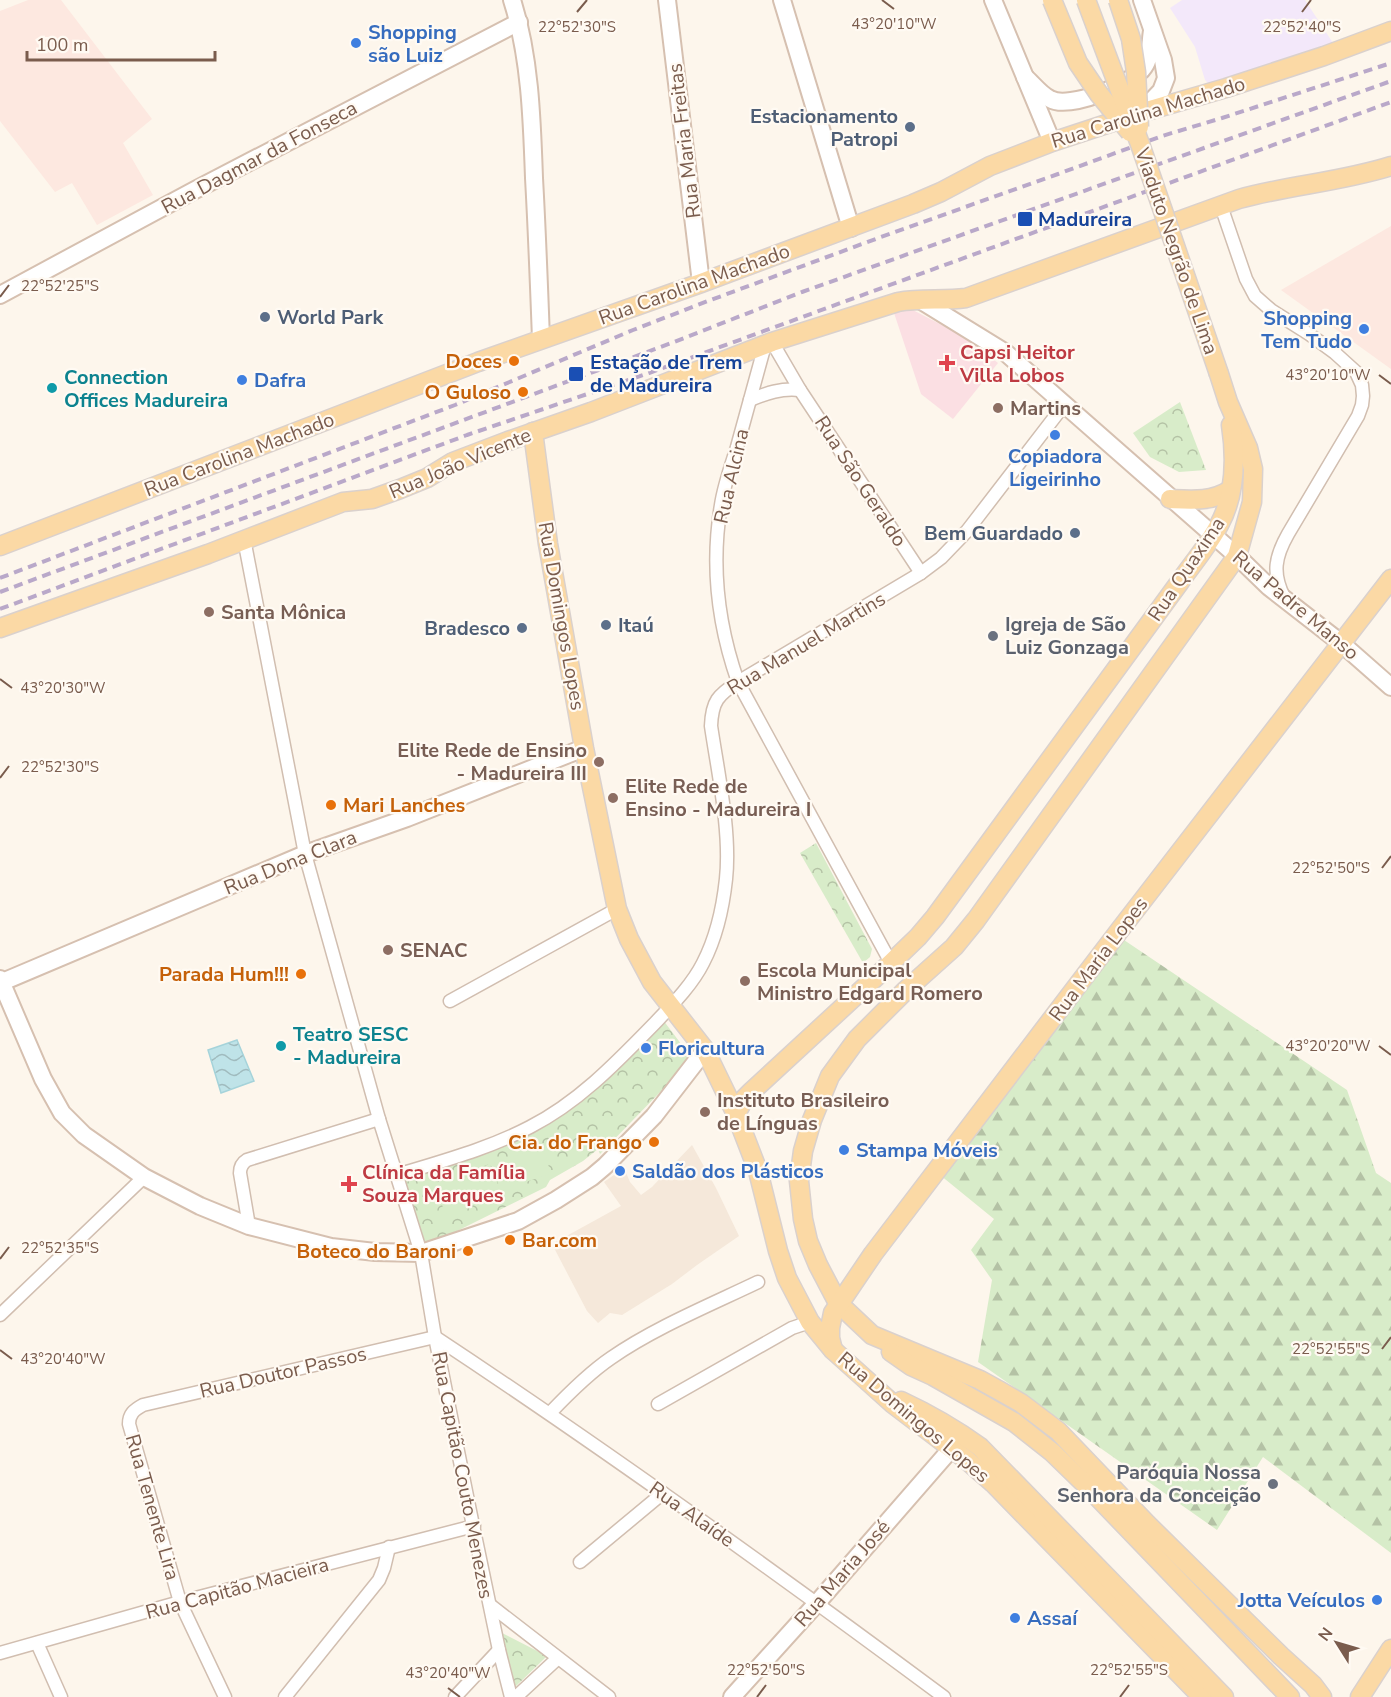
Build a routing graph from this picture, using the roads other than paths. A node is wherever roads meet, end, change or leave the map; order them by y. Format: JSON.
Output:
{"nodes":[{"id":1,"x":512,"y":0,"type":"edge"},
{"id":2,"x":667,"y":0,"type":"edge"},
{"id":3,"x":782,"y":0,"type":"edge"},
{"id":4,"x":993,"y":0,"type":"edge"},
{"id":5,"x":1052,"y":0,"type":"edge"},
{"id":6,"x":1086,"y":0,"type":"edge"},
{"id":7,"x":1118,"y":0,"type":"edge"},
{"id":8,"x":1142,"y":0,"type":"edge"},
{"id":9,"x":519,"y":22,"type":"junction"},
{"id":10,"x":1152,"y":31,"type":"junction"},
{"id":11,"x":1391,"y":31,"type":"edge"},
{"id":12,"x":1025,"y":77,"type":"junction"},
{"id":13,"x":1140,"y":113,"type":"junction"},
{"id":14,"x":1052,"y":142,"type":"junction"},
{"id":15,"x":1140,"y":144,"type":"junction"},
{"id":16,"x":1391,"y":166,"type":"edge"},
{"id":17,"x":1221,"y":206,"type":"junction"},
{"id":18,"x":850,"y":228,"type":"junction"},
{"id":19,"x":700,"y":282,"type":"junction"},
{"id":20,"x":0,"y":295,"type":"edge"},
{"id":21,"x":920,"y":300,"type":"junction"},
{"id":22,"x":541,"y":339,"type":"junction"},
{"id":23,"x":768,"y":344,"type":"junction"},
{"id":24,"x":800,"y":390,"type":"junction"},
{"id":25,"x":750,"y":400,"type":"junction"},
{"id":26,"x":1228,"y":402,"type":"junction"},
{"id":27,"x":1064,"y":405,"type":"junction"},
{"id":28,"x":533,"y":432,"type":"junction"},
{"id":29,"x":1230,"y":490,"type":"junction"},
{"id":30,"x":1170,"y":499,"type":"junction"},
{"id":31,"x":1213,"y":535,"type":"junction"},
{"id":32,"x":244,"y":539,"type":"junction"},
{"id":33,"x":0,"y":546,"type":"edge"},
{"id":34,"x":1237,"y":556,"type":"junction"},
{"id":35,"x":921,"y":573,"type":"junction"},
{"id":36,"x":1391,"y":579,"type":"edge"},
{"id":37,"x":1179,"y":583,"type":"junction"},
{"id":38,"x":1207,"y":596,"type":"junction"},
{"id":39,"x":1286,"y":601,"type":"junction"},
{"id":40,"x":0,"y":628,"type":"edge"},
{"id":41,"x":1341,"y":643,"type":"junction"},
{"id":42,"x":738,"y":682,"type":"junction"},
{"id":43,"x":1391,"y":687,"type":"edge"},
{"id":44,"x":584,"y":748,"type":"junction"},
{"id":45,"x":305,"y":854,"type":"junction"},
{"id":46,"x":617,"y":909,"type":"junction"},
{"id":47,"x":891,"y":963,"type":"junction"},
{"id":48,"x":0,"y":982,"type":"edge"},
{"id":49,"x":450,"y":1001,"type":"dead end"},
{"id":50,"x":672,"y":1006,"type":"junction"},
{"id":51,"x":705,"y":1050,"type":"junction"},
{"id":52,"x":736,"y":1114,"type":"junction"},
{"id":53,"x":379,"y":1119,"type":"junction"},
{"id":54,"x":807,"y":1138,"type":"joint"},
{"id":55,"x":397,"y":1174,"type":"junction"},
{"id":56,"x":144,"y":1177,"type":"junction"},
{"id":57,"x":249,"y":1226,"type":"junction"},
{"id":58,"x":421,"y":1253,"type":"junction"},
{"id":59,"x":758,"y":1282,"type":"dead end"},
{"id":60,"x":838,"y":1303,"type":"junction"},
{"id":61,"x":0,"y":1315,"type":"edge"},
{"id":62,"x":810,"y":1322,"type":"junction"},
{"id":63,"x":872,"y":1335,"type":"junction"},
{"id":64,"x":435,"y":1337,"type":"junction"},
{"id":65,"x":833,"y":1350,"type":"junction"},
{"id":66,"x":883,"y":1393,"type":"junction"},
{"id":67,"x":658,"y":1404,"type":"dead end"},
{"id":68,"x":132,"y":1412,"type":"joint"},
{"id":69,"x":550,"y":1413,"type":"junction"},
{"id":70,"x":951,"y":1449,"type":"junction"},
{"id":71,"x":663,"y":1493,"type":"junction"},
{"id":72,"x":474,"y":1526,"type":"junction"},
{"id":73,"x":389,"y":1546,"type":"junction"},
{"id":74,"x":580,"y":1562,"type":"dead end"},
{"id":75,"x":180,"y":1602,"type":"junction"},
{"id":76,"x":817,"y":1603,"type":"junction"},
{"id":77,"x":490,"y":1605,"type":"junction"},
{"id":78,"x":37,"y":1643,"type":"junction"},
{"id":79,"x":1391,"y":1649,"type":"edge"},
{"id":80,"x":499,"y":1650,"type":"junction"},
{"id":81,"x":0,"y":1653,"type":"edge"},
{"id":82,"x":558,"y":1658,"type":"junction"},
{"id":83,"x":1375,"y":1674,"type":"junction"},
{"id":84,"x":61,"y":1697,"type":"edge"},
{"id":85,"x":225,"y":1697,"type":"edge"},
{"id":86,"x":285,"y":1697,"type":"edge"},
{"id":87,"x":455,"y":1697,"type":"edge"},
{"id":88,"x":511,"y":1697,"type":"edge"},
{"id":89,"x":516,"y":1697,"type":"edge"},
{"id":90,"x":609,"y":1697,"type":"edge"},
{"id":91,"x":732,"y":1697,"type":"edge"},
{"id":92,"x":944,"y":1697,"type":"edge"},
{"id":93,"x":1202,"y":1697,"type":"edge"},
{"id":94,"x":1224,"y":1697,"type":"edge"},
{"id":95,"x":1290,"y":1697,"type":"edge"},
{"id":96,"x":1323,"y":1697,"type":"edge"},
{"id":97,"x":1360,"y":1697,"type":"edge"},
{"id":98,"x":1367,"y":1697,"type":"edge"}],
"edges":[{"from":1,"to":9,"type":"street"},
{"from":2,"to":19,"type":"street","name":"Rua Maria Freitas"},
{"from":3,"to":18,"type":"street"},
{"from":4,"to":12,"type":"street"},
{"from":5,"to":15,"type":"main road","bridge":true},
{"from":6,"to":15,"type":"main road","name":"Viaduto Negrão de Lima","bridge":true},
{"from":7,"to":15,"type":"main road","bridge":true},
{"from":8,"to":10,"type":"street"},
{"from":9,"to":20,"type":"street","name":"Rua Dagmar da Fonseca"},
{"from":9,"to":22,"type":"street"},
{"from":10,"to":12,"type":"street"},
{"from":10,"to":13,"type":"street"},
{"from":11,"to":13,"type":"main road","name":"Rua Carolina Machado"},
{"from":12,"to":14,"type":"street"},
{"from":13,"to":14,"type":"main road","name":"Rua Carolina Machado"},
{"from":14,"to":18,"type":"main road","name":"Rua Carolina Machado"},
{"from":15,"to":26,"type":"main road","name":"Viaduto Negrão de Lima","bridge":true},
{"from":16,"to":17,"type":"main road","name":"Rua João Vicente"},
{"from":17,"to":21,"type":"main road","name":"Rua João Vicente"},
{"from":17,"to":39,"type":"street"},
{"from":18,"to":19,"type":"main road","name":"Rua Carolina Machado"},
{"from":19,"to":22,"type":"main road","name":"Rua Carolina Machado"},
{"from":21,"to":23,"type":"main road","name":"Rua João Vicente"},
{"from":21,"to":27,"type":"street","name":"Rua Padre Manso"},
{"from":22,"to":33,"type":"main road","name":"Rua Carolina Machado"},
{"from":23,"to":24,"type":"street","name":"Rua São Geraldo"},
{"from":23,"to":25,"type":"street","name":"Rua Alcina"},
{"from":23,"to":28,"type":"main road","name":"Rua João Vicente"},
{"from":24,"to":25,"type":"street"},
{"from":24,"to":35,"type":"street","name":"Rua São Geraldo"},
{"from":25,"to":42,"type":"street","name":"Rua Alcina"},
{"from":26,"to":29,"type":"main road","name":"Rua Quaxima"},
{"from":26,"to":34,"type":"main road","name":"Rua Quaxima"},
{"from":27,"to":30,"type":"street","name":"Rua Padre Manso"},
{"from":27,"to":35,"type":"street","name":"Rua Manuel Martins"},
{"from":28,"to":32,"type":"main road","name":"Rua João Vicente"},
{"from":28,"to":44,"type":"main road","name":"Rua Domingos Lopes"},
{"from":29,"to":30,"type":"main road"},
{"from":29,"to":31,"type":"main road","name":"Rua Quaxima"},
{"from":30,"to":31,"type":"street","name":"Rua Padre Manso"},
{"from":31,"to":34,"type":"street","name":"Rua Padre Manso"},
{"from":31,"to":37,"type":"main road","name":"Rua Quaxima"},
{"from":32,"to":40,"type":"main road","name":"Rua João Vicente"},
{"from":32,"to":45,"type":"street","name":"Rua Capitão Couto Menezes"},
{"from":34,"to":38,"type":"main road","name":"Rua Quaxima"},
{"from":34,"to":39,"type":"street","name":"Rua Padre Manso"},
{"from":35,"to":42,"type":"street","name":"Rua Manuel Martins"},
{"from":36,"to":41,"type":"main road","name":"Rua Maria Lopes"},
{"from":37,"to":38,"type":"main road"},
{"from":37,"to":47,"type":"main road","name":"Rua Quaxima"},
{"from":38,"to":54,"type":"main road","name":"Rua Quaxima"},
{"from":39,"to":41,"type":"street","name":"Rua Padre Manso"},
{"from":41,"to":43,"type":"street","name":"Rua Padre Manso"},
{"from":41,"to":60,"type":"main road","name":"Rua Maria Lopes"},
{"from":42,"to":47,"type":"street","name":"Rua Alcina"},
{"from":42,"to":50,"type":"street","name":"Rua Manuel Martins"},
{"from":44,"to":45,"type":"street","name":"Rua Dona Clara"},
{"from":44,"to":46,"type":"main road","name":"Rua Domingos Lopes"},
{"from":45,"to":48,"type":"street","name":"Rua Dona Clara"},
{"from":45,"to":53,"type":"street","name":"Rua Capitão Couto Menezes"},
{"from":46,"to":49,"type":"street"},
{"from":46,"to":50,"type":"main road","name":"Rua Domingos Lopes"},
{"from":47,"to":52,"type":"main road","name":"Rua Quaxima"},
{"from":48,"to":56,"type":"street"},
{"from":50,"to":51,"type":"main road","name":"Rua Domingos Lopes"},
{"from":50,"to":55,"type":"street","name":"Rua Manuel Martins"},
{"from":51,"to":52,"type":"main road","name":"Rua Domingos Lopes"},
{"from":51,"to":58,"type":"street"},
{"from":52,"to":62,"type":"main road","name":"Rua Domingos Lopes"},
{"from":53,"to":55,"type":"street","name":"Rua Capitão Couto Menezes"},
{"from":53,"to":57,"type":"street"},
{"from":54,"to":60,"type":"main road","name":"Rua Domingos Lopes"},
{"from":55,"to":58,"type":"street","name":"Rua Capitão Couto Menezes"},
{"from":56,"to":57,"type":"street"},
{"from":56,"to":61,"type":"street"},
{"from":57,"to":58,"type":"street"},
{"from":58,"to":64,"type":"street","name":"Rua Capitão Couto Menezes"},
{"from":59,"to":69,"type":"street"},
{"from":60,"to":63,"type":"main road","name":"Rua Domingos Lopes"},
{"from":60,"to":65,"type":"main road","name":"Rua Maria Lopes"},
{"from":62,"to":65,"type":"main road","name":"Rua Domingos Lopes"},
{"from":62,"to":67,"type":"street"},
{"from":63,"to":95,"type":"main road"},
{"from":63,"to":96,"type":"main road","name":"Rua Domingos Lopes"},
{"from":64,"to":68,"type":"street","name":"Rua Doutor Passos"},
{"from":64,"to":69,"type":"street","name":"Rua Alaíde"},
{"from":64,"to":72,"type":"street","name":"Rua Capitão Couto Menezes"},
{"from":65,"to":66,"type":"main road","name":"Rua Domingos Lopes"},
{"from":66,"to":70,"type":"main road","name":"Rua Domingos Lopes"},
{"from":66,"to":94,"type":"main road"},
{"from":68,"to":75,"type":"street","name":"Rua Tenente Lira"},
{"from":69,"to":71,"type":"street","name":"Rua Alaíde"},
{"from":70,"to":76,"type":"street","name":"Rua Maria José"},
{"from":70,"to":93,"type":"main road","name":"Rua Domingos Lopes"},
{"from":71,"to":74,"type":"street"},
{"from":71,"to":76,"type":"street","name":"Rua Alaíde"},
{"from":72,"to":73,"type":"street","name":"Rua Capitão Macieira"},
{"from":72,"to":77,"type":"street","name":"Rua Capitão Couto Menezes"},
{"from":73,"to":75,"type":"street","name":"Rua Capitão Macieira"},
{"from":73,"to":86,"type":"street"},
{"from":75,"to":78,"type":"street","name":"Rua Capitão Macieira"},
{"from":75,"to":85,"type":"street","name":"Rua Tenente Lira"},
{"from":76,"to":91,"type":"street","name":"Rua Maria José"},
{"from":76,"to":92,"type":"street","name":"Rua Alaíde"},
{"from":77,"to":80,"type":"street","name":"Rua Capitão Couto Menezes"},
{"from":77,"to":82,"type":"street"},
{"from":78,"to":81,"type":"street","name":"Rua Capitão Macieira"},
{"from":78,"to":84,"type":"street"},
{"from":79,"to":83,"type":"main road"},
{"from":80,"to":87,"type":"street"},
{"from":80,"to":88,"type":"street","name":"Rua Capitão Couto Menezes"},
{"from":82,"to":89,"type":"street"},
{"from":82,"to":90,"type":"street"},
{"from":83,"to":97,"type":"main road"},
{"from":83,"to":98,"type":"main road"}]}
